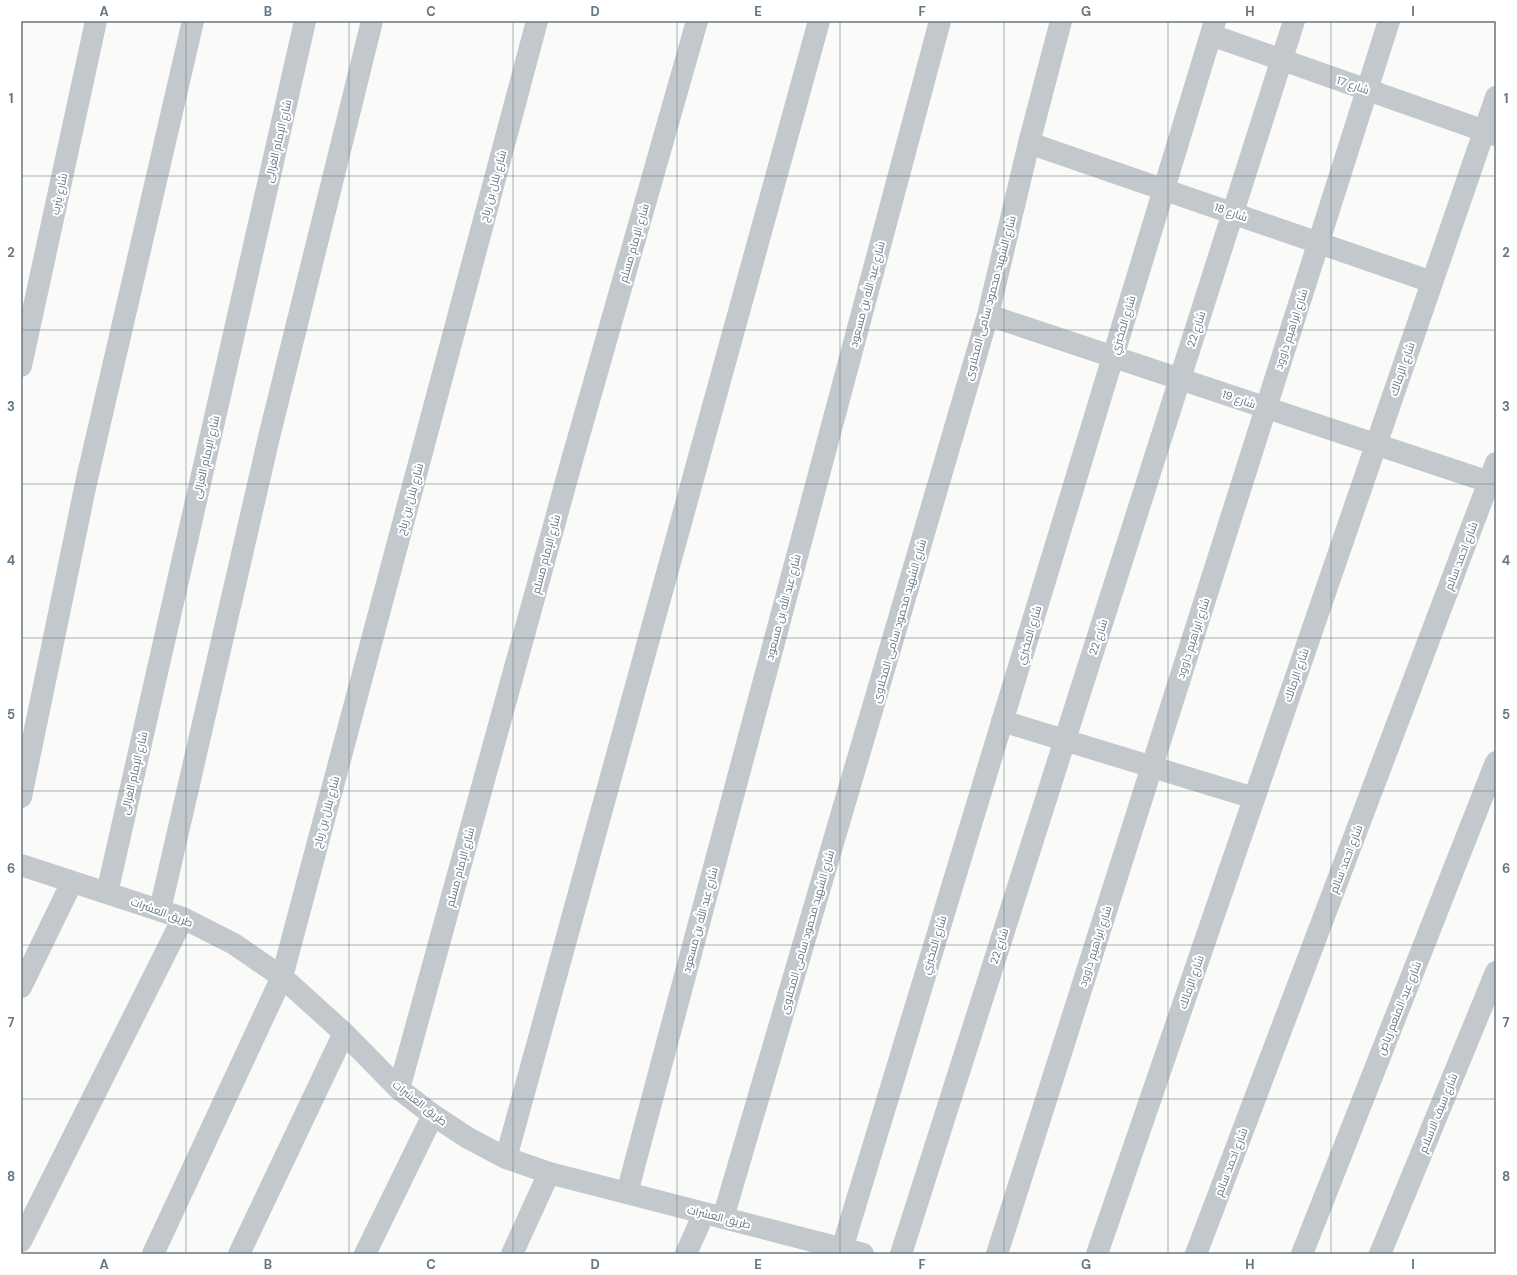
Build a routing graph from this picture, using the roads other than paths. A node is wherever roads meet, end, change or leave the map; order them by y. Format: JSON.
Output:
{"nodes":[{"id":1,"x":96,"y":21,"type":"edge"},
{"id":2,"x":193,"y":21,"type":"edge"},
{"id":3,"x":305,"y":21,"type":"edge"},
{"id":4,"x":372,"y":21,"type":"edge"},
{"id":5,"x":537,"y":21,"type":"edge"},
{"id":6,"x":697,"y":21,"type":"edge"},
{"id":7,"x":820,"y":21,"type":"edge"},
{"id":8,"x":940,"y":21,"type":"edge"},
{"id":9,"x":1061,"y":21,"type":"edge"},
{"id":10,"x":1294,"y":21,"type":"edge"},
{"id":11,"x":1389,"y":21,"type":"edge"},
{"id":12,"x":1213,"y":28,"type":"edge"},
{"id":13,"x":1282,"y":60,"type":"junction"},
{"id":14,"x":1368,"y":90,"type":"junction"},
{"id":15,"x":1496,"y":97,"type":"edge"},
{"id":16,"x":1490,"y":133,"type":"edge"},
{"id":17,"x":1029,"y":143,"type":"junction"},
{"id":18,"x":1164,"y":189,"type":"junction"},
{"id":19,"x":1233,"y":213,"type":"junction"},
{"id":20,"x":1319,"y":242,"type":"junction"},
{"id":21,"x":1432,"y":282,"type":"junction"},
{"id":22,"x":988,"y":316,"type":"junction"},
{"id":23,"x":1113,"y":357,"type":"junction"},
{"id":24,"x":21,"y":366,"type":"edge"},
{"id":25,"x":1180,"y":379,"type":"junction"},
{"id":26,"x":1266,"y":408,"type":"junction"},
{"id":27,"x":1376,"y":445,"type":"junction"},
{"id":28,"x":1492,"y":473,"type":"edge"},
{"id":29,"x":1002,"y":721,"type":"junction"},
{"id":30,"x":1065,"y":740,"type":"junction"},
{"id":31,"x":1496,"y":762,"type":"edge"},
{"id":32,"x":1152,"y":767,"type":"junction"},
{"id":33,"x":21,"y":797,"type":"edge"},
{"id":34,"x":1254,"y":798,"type":"junction"},
{"id":35,"x":21,"y":865,"type":"edge"},
{"id":36,"x":72,"y":882,"type":"junction"},
{"id":37,"x":107,"y":893,"type":"junction"},
{"id":38,"x":160,"y":910,"type":"junction"},
{"id":39,"x":183,"y":918,"type":"junction"},
{"id":40,"x":1496,"y":972,"type":"edge"},
{"id":41,"x":282,"y":977,"type":"junction"},
{"id":42,"x":21,"y":987,"type":"edge"},
{"id":43,"x":344,"y":1033,"type":"junction"},
{"id":44,"x":399,"y":1089,"type":"junction"},
{"id":45,"x":433,"y":1115,"type":"junction"},
{"id":46,"x":506,"y":1158,"type":"junction"},
{"id":47,"x":549,"y":1172,"type":"junction"},
{"id":48,"x":627,"y":1193,"type":"junction"},
{"id":49,"x":713,"y":1215,"type":"junction"},
{"id":50,"x":21,"y":1241,"type":"edge"},
{"id":51,"x":842,"y":1249,"type":"junction"},
{"id":52,"x":153,"y":1254,"type":"edge"},
{"id":53,"x":238,"y":1254,"type":"edge"},
{"id":54,"x":365,"y":1254,"type":"edge"},
{"id":55,"x":512,"y":1254,"type":"edge"},
{"id":56,"x":686,"y":1254,"type":"edge"},
{"id":57,"x":863,"y":1254,"type":"edge"},
{"id":58,"x":901,"y":1254,"type":"edge"},
{"id":59,"x":997,"y":1254,"type":"edge"},
{"id":60,"x":1097,"y":1254,"type":"edge"},
{"id":61,"x":1196,"y":1254,"type":"edge"},
{"id":62,"x":1302,"y":1254,"type":"edge"},
{"id":63,"x":1380,"y":1254,"type":"edge"}],
"edges":[{"from":1,"to":24,"type":"street","name":"شارع يثرب"},
{"from":2,"to":33,"type":"street"},
{"from":3,"to":37,"type":"street","name":"شارع الإمام الغزالى"},
{"from":4,"to":38,"type":"street"},
{"from":5,"to":41,"type":"street","name":"شارع بلال بن رباح"},
{"from":6,"to":44,"type":"street","name":"شارع الإمام مسلم"},
{"from":7,"to":46,"type":"street"},
{"from":8,"to":48,"type":"street","name":"شارع عبد الله بن مسعود"},
{"from":9,"to":17,"type":"street","name":"شارع الشهيد محمود سامى المحلاوى"},
{"from":10,"to":13,"type":"street","name":"شارع 22"},
{"from":11,"to":14,"type":"street","name":"شارع ابراهيم داوود"},
{"from":12,"to":13,"type":"street","name":"شارع 17"},
{"from":12,"to":18,"type":"street","name":"شارع المخبزي"},
{"from":13,"to":14,"type":"street","name":"شارع 17"},
{"from":13,"to":19,"type":"street","name":"شارع 22"},
{"from":14,"to":16,"type":"street","name":"شارع 17"},
{"from":14,"to":20,"type":"street","name":"شارع ابراهيم داوود"},
{"from":15,"to":16,"type":"street","name":"شارع الزمالك"},
{"from":16,"to":21,"type":"street","name":"شارع الزمالك"},
{"from":17,"to":18,"type":"street","name":"شارع 18"},
{"from":17,"to":22,"type":"street","name":"شارع الشهيد محمود سامى المحلاوى"},
{"from":18,"to":19,"type":"street","name":"شارع 18"},
{"from":18,"to":23,"type":"street","name":"شارع المخبزي"},
{"from":19,"to":20,"type":"street","name":"شارع 18"},
{"from":19,"to":25,"type":"street","name":"شارع 22"},
{"from":20,"to":21,"type":"street","name":"شارع 18"},
{"from":20,"to":26,"type":"street","name":"شارع ابراهيم داوود"},
{"from":21,"to":27,"type":"street","name":"شارع الزمالك"},
{"from":22,"to":23,"type":"street","name":"شارع 19"},
{"from":22,"to":49,"type":"street","name":"شارع الشهيد محمود سامى المحلاوى"},
{"from":23,"to":25,"type":"street","name":"شارع 19"},
{"from":23,"to":29,"type":"street","name":"شارع المخبزي"},
{"from":25,"to":26,"type":"street","name":"شارع 19"},
{"from":25,"to":30,"type":"street","name":"شارع 22"},
{"from":26,"to":27,"type":"street","name":"شارع 19"},
{"from":26,"to":32,"type":"street","name":"شارع ابراهيم داوود"},
{"from":27,"to":28,"type":"street","name":"شارع 19"},
{"from":27,"to":34,"type":"street","name":"شارع الزمالك"},
{"from":28,"to":61,"type":"street","name":"شارع احمد سالم"},
{"from":29,"to":30,"type":"street"},
{"from":29,"to":51,"type":"street","name":"شارع المخبزي"},
{"from":30,"to":32,"type":"street"},
{"from":30,"to":58,"type":"street","name":"شارع 22"},
{"from":31,"to":62,"type":"street","name":"شارع عبد المنعم رياض"},
{"from":32,"to":34,"type":"street"},
{"from":32,"to":59,"type":"street","name":"شارع ابراهيم داوود"},
{"from":34,"to":60,"type":"street","name":"شارع الزمالك"},
{"from":35,"to":36,"type":"street","name":"طريق العشرات"},
{"from":36,"to":37,"type":"street","name":"طريق العشرات"},
{"from":36,"to":42,"type":"street"},
{"from":37,"to":38,"type":"street","name":"طريق العشرات"},
{"from":38,"to":39,"type":"street","name":"طريق العشرات"},
{"from":39,"to":41,"type":"street","name":"طريق العشرات"},
{"from":39,"to":50,"type":"street"},
{"from":40,"to":63,"type":"street","name":"شارع سيف الاسلام"},
{"from":41,"to":43,"type":"street","name":"طريق العشرات"},
{"from":41,"to":52,"type":"street","name":"شارع بلال بن رباح"},
{"from":43,"to":44,"type":"street","name":"طريق العشرات"},
{"from":43,"to":53,"type":"street"},
{"from":44,"to":45,"type":"street","name":"طريق العشرات"},
{"from":45,"to":46,"type":"street","name":"طريق العشرات"},
{"from":45,"to":54,"type":"street"},
{"from":46,"to":47,"type":"street","name":"طريق العشرات"},
{"from":47,"to":48,"type":"street","name":"طريق العشرات"},
{"from":47,"to":55,"type":"street"},
{"from":48,"to":49,"type":"street","name":"طريق العشرات"},
{"from":49,"to":51,"type":"street","name":"طريق العشرات"},
{"from":49,"to":56,"type":"street","name":"شارع الشهيد محمود سامى المحلاوى"},
{"from":51,"to":57,"type":"street","name":"طريق العشرات"}]}
